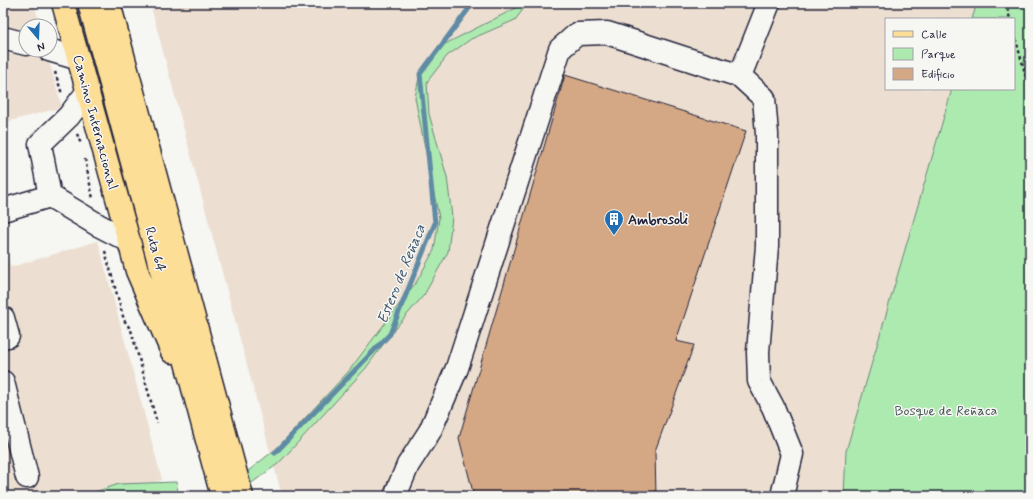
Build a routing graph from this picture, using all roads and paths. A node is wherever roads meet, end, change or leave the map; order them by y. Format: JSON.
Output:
{"nodes":[{"id":1,"x":63,"y":3,"type":"edge"},
{"id":2,"x":89,"y":3,"type":"edge"},
{"id":3,"x":110,"y":3,"type":"edge"},
{"id":4,"x":769,"y":3,"type":"edge"},
{"id":5,"x":1006,"y":3,"type":"edge"},
{"id":6,"x":1010,"y":18,"type":"edge"},
{"id":7,"x":1015,"y":37,"type":"edge"},
{"id":8,"x":3,"y":38,"type":"edge"},
{"id":9,"x":18,"y":42,"type":"edge"},
{"id":10,"x":58,"y":53,"type":"edge"},
{"id":11,"x":79,"y":59,"type":"junction"},
{"id":12,"x":740,"y":76,"type":"junction"},
{"id":13,"x":88,"y":91,"type":"junction"},
{"id":14,"x":1030,"y":91,"type":"edge"},
{"id":15,"x":50,"y":196,"type":"junction"},
{"id":16,"x":3,"y":210,"type":"edge"},
{"id":17,"x":129,"y":241,"type":"junction"},
{"id":18,"x":3,"y":318,"type":"edge"},
{"id":19,"x":3,"y":337,"type":"edge"},
{"id":20,"x":3,"y":382,"type":"edge"},
{"id":21,"x":207,"y":438,"type":"junction"},
{"id":22,"x":27,"y":477,"type":"dead end"},
{"id":23,"x":222,"y":496,"type":"edge"},
{"id":24,"x":242,"y":496,"type":"edge"},
{"id":25,"x":395,"y":496,"type":"edge"},
{"id":26,"x":782,"y":496,"type":"edge"}],
"edges":[{"from":1,"to":11,"type":"main road","name":"Camino Internacional"},
{"from":2,"to":21,"type":"main road","name":"Ruta 64"},
{"from":3,"to":24,"type":"main road","name":"Ruta 64"},
{"from":4,"to":12,"type":"lane"},
{"from":5,"to":6,"type":"path"},
{"from":7,"to":14,"type":"path"},
{"from":8,"to":9,"type":"lane"},
{"from":10,"to":11,"type":"lane"},
{"from":11,"to":13,"type":"main road","name":"Camino Internacional"},
{"from":12,"to":25,"type":"lane"},
{"from":12,"to":26,"type":"lane"},
{"from":13,"to":15,"type":"lane"},
{"from":13,"to":17,"type":"main road","name":"Camino Internacional"},
{"from":15,"to":16,"type":"lane"},
{"from":15,"to":17,"type":"lane"},
{"from":17,"to":21,"type":"main road","name":"Camino Internacional"},
{"from":18,"to":19,"type":"lane"},
{"from":20,"to":22,"type":"lane"},
{"from":21,"to":23,"type":"main road","name":"Ruta 64"}]}
